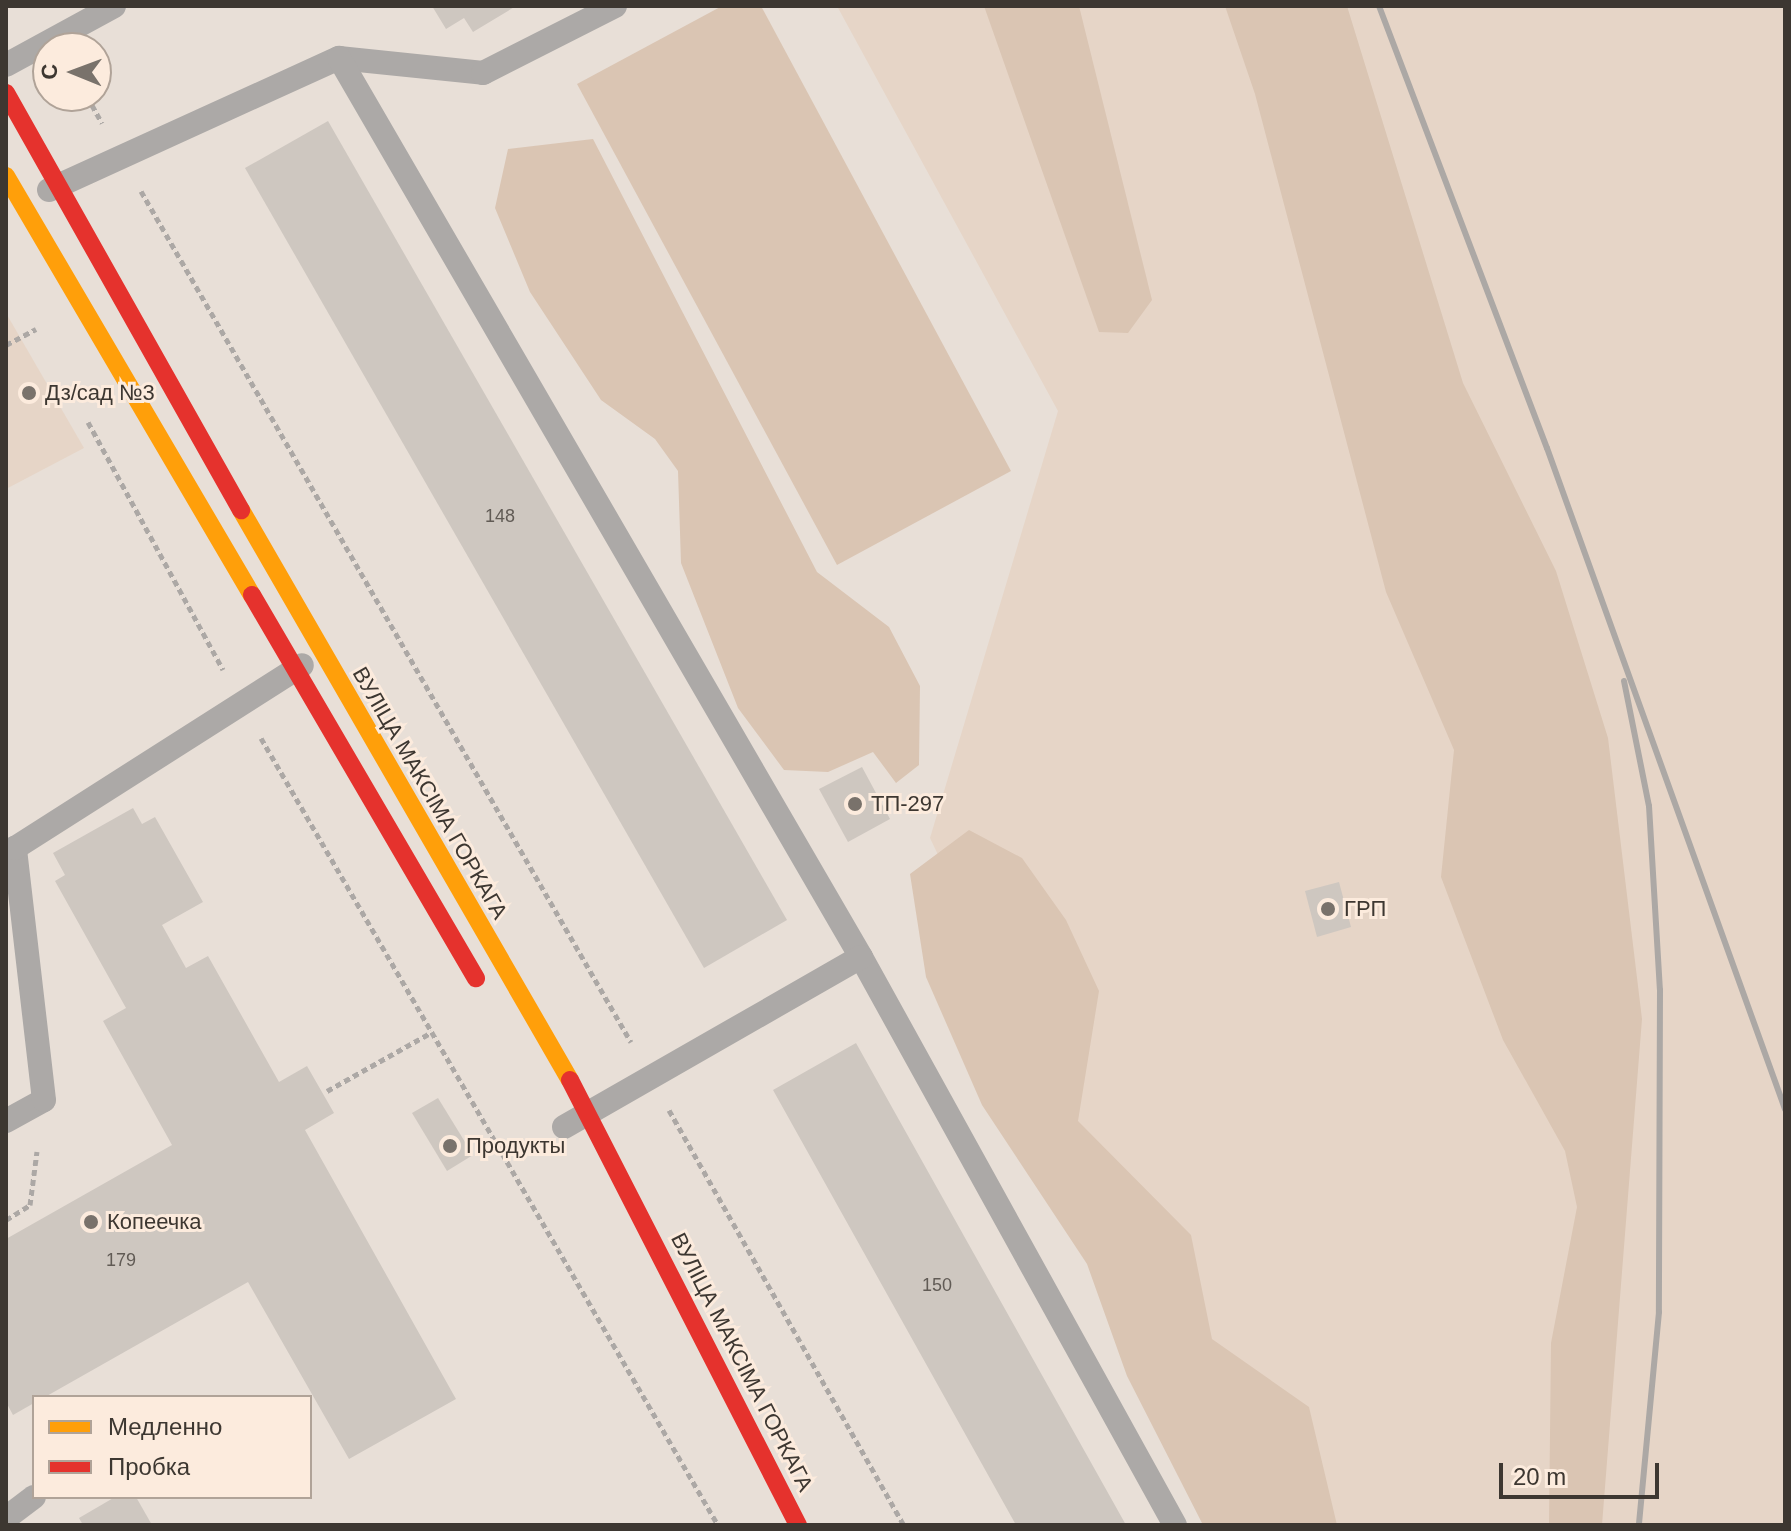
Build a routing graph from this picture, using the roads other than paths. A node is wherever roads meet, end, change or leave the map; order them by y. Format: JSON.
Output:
{"nodes":[{"id":1,"x":114,"y":6,"type":"edge"},
{"id":2,"x":615,"y":6,"type":"edge"},
{"id":3,"x":339,"y":58,"type":"junction"},
{"id":4,"x":6,"y":65,"type":"edge"},
{"id":5,"x":6,"y":93,"type":"edge"},
{"id":6,"x":6,"y":176,"type":"edge"},
{"id":7,"x":55,"y":187,"type":"junction"},
{"id":8,"x":22,"y":204,"type":"junction"},
{"id":9,"x":322,"y":654,"type":"junction"},
{"id":10,"x":293,"y":671,"type":"junction"},
{"id":11,"x":861,"y":957,"type":"junction"},
{"id":12,"x":484,"y":993,"type":"dead end"},
{"id":13,"x":589,"y":1112,"type":"junction"},
{"id":14,"x":6,"y":1121,"type":"edge"},
{"id":15,"x":564,"y":1127,"type":"dead end"},
{"id":16,"x":621,"y":1223,"type":"dead end"},
{"id":17,"x":32,"y":1498,"type":"edge"},
{"id":18,"x":6,"y":1518,"type":"edge"},
{"id":19,"x":798,"y":1525,"type":"edge"},
{"id":20,"x":1175,"y":1525,"type":"edge"}],
"edges":[{"from":1,"to":4,"type":"lane"},
{"from":2,"to":3,"type":"lane"},
{"from":3,"to":7,"type":"lane"},
{"from":3,"to":11,"type":"lane"},
{"from":5,"to":7,"type":"main road","name":"ВУЛІЦА МАКСІМА ГОРКАГА"},
{"from":6,"to":8,"type":"main road"},
{"from":7,"to":8,"type":"lane"},
{"from":7,"to":9,"type":"main road","name":"ВУЛІЦА МАКСІМА ГОРКАГА"},
{"from":8,"to":10,"type":"main road"},
{"from":9,"to":10,"type":"lane"},
{"from":9,"to":13,"type":"main road","name":"ВУЛІЦА МАКСІМА ГОРКАГА"},
{"from":10,"to":12,"type":"main road"},
{"from":10,"to":14,"type":"lane"},
{"from":11,"to":13,"type":"lane"},
{"from":11,"to":20,"type":"lane"},
{"from":13,"to":15,"type":"lane"},
{"from":13,"to":19,"type":"main road","name":"ВУЛІЦА МАКСІМА ГОРКАГА"},
{"from":16,"to":19,"type":"main road","name":"ВУЛІЦА МАКСІМА ГОРКАГА"},
{"from":17,"to":18,"type":"lane"}]}
